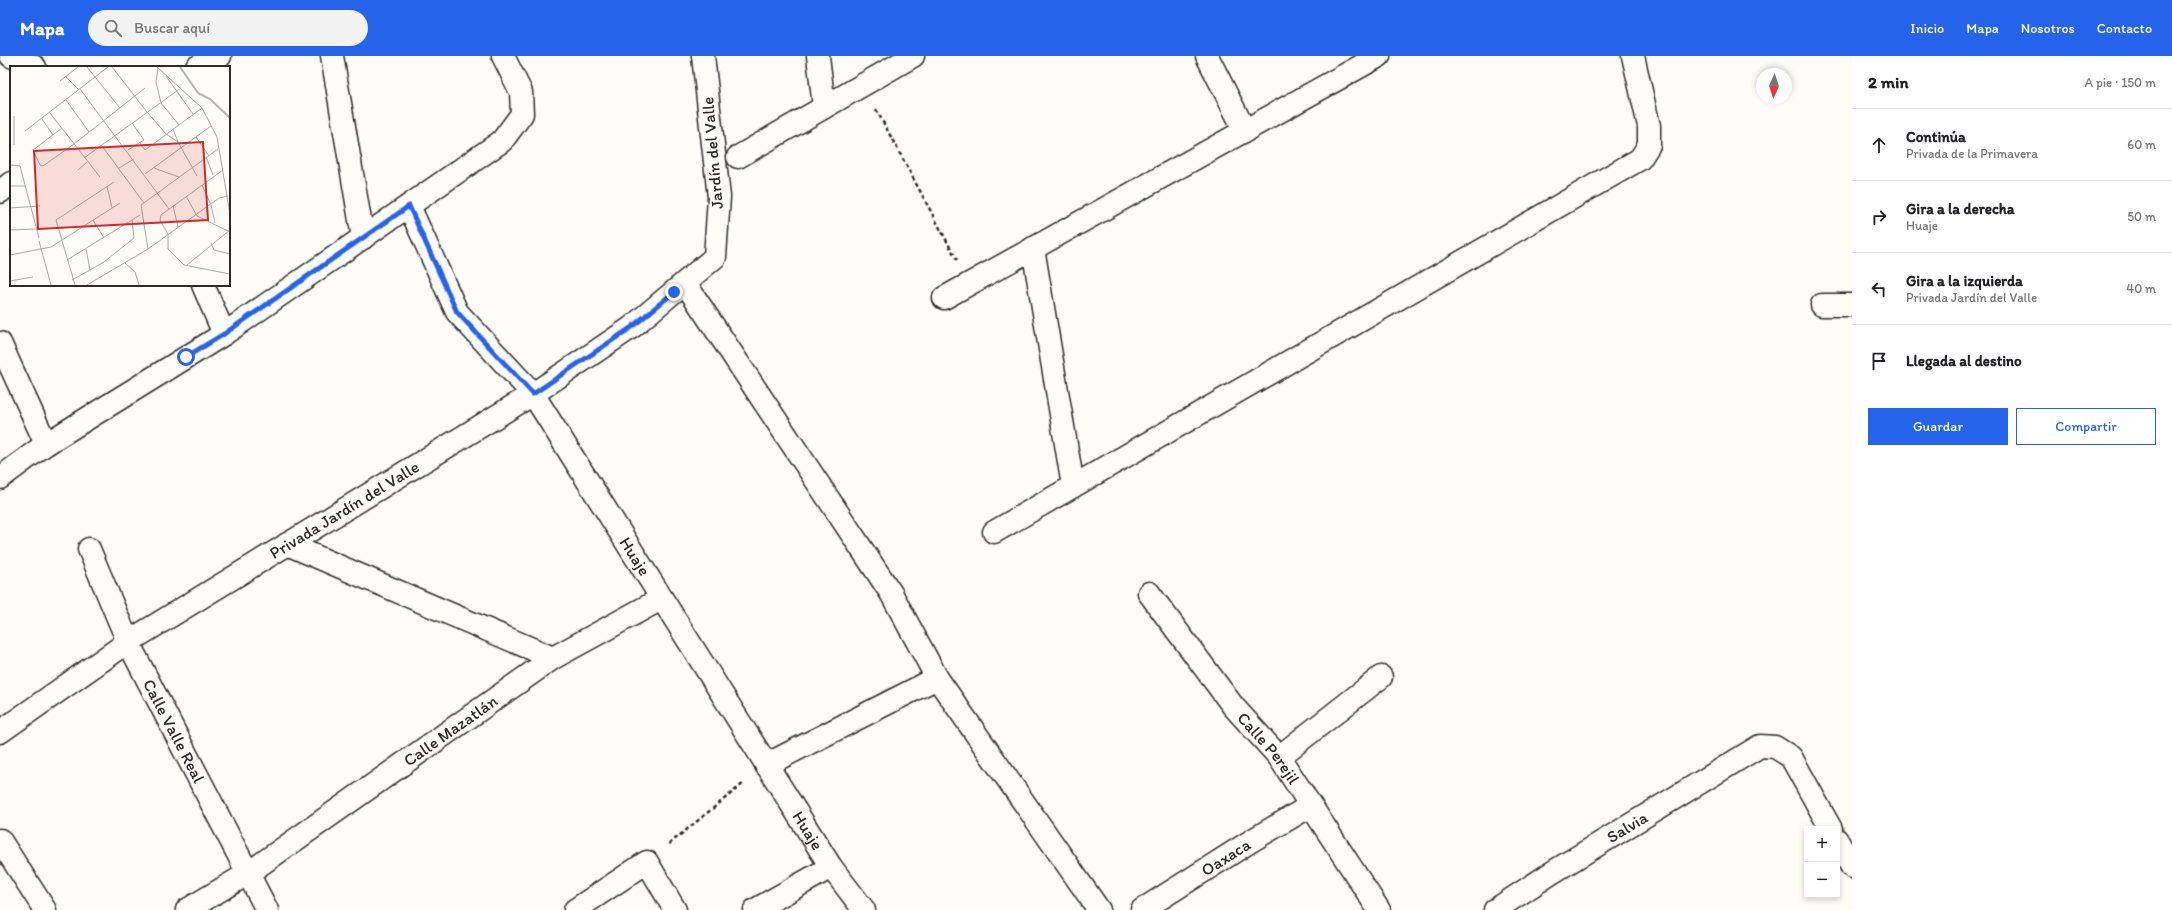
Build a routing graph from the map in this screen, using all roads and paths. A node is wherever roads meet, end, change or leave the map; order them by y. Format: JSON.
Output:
{"nodes":[{"id":1,"x":11,"y":56,"type":"edge"},
{"id":2,"x":220,"y":56,"type":"edge"},
{"id":3,"x":332,"y":56,"type":"edge"},
{"id":4,"x":503,"y":56,"type":"edge"},
{"id":5,"x":703,"y":56,"type":"edge"},
{"id":6,"x":818,"y":56,"type":"edge"},
{"id":7,"x":914,"y":56,"type":"edge"},
{"id":8,"x":1207,"y":56,"type":"edge"},
{"id":9,"x":1379,"y":56,"type":"edge"},
{"id":10,"x":1633,"y":56,"type":"edge"},
{"id":11,"x":32,"y":66,"type":"edge"},
{"id":12,"x":199,"y":66,"type":"edge"},
{"id":13,"x":863,"y":85,"type":"junction"},
{"id":14,"x":824,"y":107,"type":"junction"},
{"id":15,"x":1245,"y":130,"type":"junction"},
{"id":16,"x":738,"y":157,"type":"dead end"},
{"id":17,"x":10,"y":184,"type":"edge"},
{"id":18,"x":0,"y":192,"type":"edge"},
{"id":19,"x":409,"y":206,"type":"junction"},
{"id":20,"x":363,"y":238,"type":"junction"},
{"id":21,"x":1033,"y":248,"type":"junction"},
{"id":22,"x":685,"y":283,"type":"junction"},
{"id":23,"x":969,"y":283,"type":"junction"},
{"id":24,"x":203,"y":286,"type":"edge"},
{"id":25,"x":944,"y":298,"type":"dead end"},
{"id":26,"x":1822,"y":305,"type":"dead end"},
{"id":27,"x":1852,"y":305,"type":"edge"},
{"id":28,"x":224,"y":334,"type":"junction"},
{"id":29,"x":0,"y":343,"type":"edge"},
{"id":30,"x":533,"y":394,"type":"junction"},
{"id":31,"x":46,"y":444,"type":"junction"},
{"id":32,"x":0,"y":478,"type":"edge"},
{"id":33,"x":1073,"y":486,"type":"junction"},
{"id":34,"x":994,"y":532,"type":"dead end"},
{"id":35,"x":287,"y":544,"type":"junction"},
{"id":36,"x":88,"y":550,"type":"dead end"},
{"id":37,"x":1149,"y":593,"type":"dead end"},
{"id":38,"x":661,"y":599,"type":"junction"},
{"id":39,"x":128,"y":642,"type":"junction"},
{"id":40,"x":553,"y":658,"type":"junction"},
{"id":41,"x":1381,"y":677,"type":"dead end"},
{"id":42,"x":937,"y":678,"type":"junction"},
{"id":43,"x":0,"y":732,"type":"edge"},
{"id":44,"x":1278,"y":757,"type":"junction"},
{"id":45,"x":766,"y":765,"type":"junction"},
{"id":46,"x":1310,"y":806,"type":"junction"},
{"id":47,"x":1829,"y":826,"type":"edge"},
{"id":48,"x":0,"y":840,"type":"edge"},
{"id":49,"x":1840,"y":845,"type":"edge"},
{"id":50,"x":647,"y":862,"type":"junction"},
{"id":51,"x":831,"y":867,"type":"junction"},
{"id":52,"x":1852,"y":867,"type":"edge"},
{"id":53,"x":247,"y":874,"type":"junction"},
{"id":54,"x":45,"y":910,"type":"edge"},
{"id":55,"x":187,"y":910,"type":"edge"},
{"id":56,"x":266,"y":910,"type":"edge"},
{"id":57,"x":575,"y":910,"type":"edge"},
{"id":58,"x":675,"y":910,"type":"edge"},
{"id":59,"x":755,"y":910,"type":"edge"},
{"id":60,"x":864,"y":910,"type":"edge"},
{"id":61,"x":1099,"y":910,"type":"edge"},
{"id":62,"x":1142,"y":910,"type":"edge"},
{"id":63,"x":1378,"y":910,"type":"edge"},
{"id":64,"x":1495,"y":910,"type":"edge"}],
"edges":[{"from":1,"to":11,"type":"street"},
{"from":2,"to":12,"type":"street"},
{"from":3,"to":20,"type":"street"},
{"from":4,"to":19,"type":"street"},
{"from":5,"to":22,"type":"street","name":"Jardín del Valle"},
{"from":6,"to":14,"type":"street"},
{"from":7,"to":13,"type":"street"},
{"from":8,"to":15,"type":"street"},
{"from":9,"to":15,"type":"street"},
{"from":10,"to":33,"type":"street"},
{"from":13,"to":14,"type":"street"},
{"from":13,"to":23,"type":"path"},
{"from":14,"to":16,"type":"street"},
{"from":15,"to":21,"type":"street"},
{"from":17,"to":18,"type":"street"},
{"from":19,"to":20,"type":"street"},
{"from":19,"to":30,"type":"street","name":"Huaje"},
{"from":20,"to":28,"type":"street"},
{"from":21,"to":23,"type":"street"},
{"from":21,"to":33,"type":"street"},
{"from":22,"to":30,"type":"street","name":"Privada Jardín del Valle"},
{"from":22,"to":42,"type":"street"},
{"from":23,"to":25,"type":"street"},
{"from":24,"to":28,"type":"street"},
{"from":26,"to":27,"type":"street"},
{"from":28,"to":31,"type":"street"},
{"from":29,"to":31,"type":"street"},
{"from":30,"to":35,"type":"street","name":"Privada Jardín del Valle"},
{"from":30,"to":38,"type":"street","name":"Huaje"},
{"from":31,"to":32,"type":"street"},
{"from":33,"to":34,"type":"street"},
{"from":35,"to":39,"type":"street","name":"Privada Jardín del Valle"},
{"from":35,"to":40,"type":"street"},
{"from":36,"to":39,"type":"street","name":"Calle Valle Real"},
{"from":37,"to":44,"type":"street","name":"Calle Perejil"},
{"from":38,"to":40,"type":"street","name":"Calle Mazatlán"},
{"from":38,"to":45,"type":"street","name":"Huaje"},
{"from":39,"to":43,"type":"street","name":"Privada Jardín del Valle"},
{"from":39,"to":53,"type":"street","name":"Calle Valle Real"},
{"from":40,"to":53,"type":"street","name":"Calle Mazatlán"},
{"from":41,"to":44,"type":"street"},
{"from":42,"to":45,"type":"street"},
{"from":42,"to":61,"type":"street"},
{"from":44,"to":46,"type":"street","name":"Calle Perejil"},
{"from":45,"to":50,"type":"path"},
{"from":45,"to":51,"type":"street","name":"Huaje"},
{"from":46,"to":62,"type":"street","name":"Oaxaca"},
{"from":46,"to":63,"type":"street","name":"Calle Perejil"},
{"from":47,"to":64,"type":"street","name":"Salvia"},
{"from":48,"to":54,"type":"street"},
{"from":49,"to":52,"type":"street"},
{"from":50,"to":57,"type":"street"},
{"from":50,"to":58,"type":"street"},
{"from":51,"to":59,"type":"street"},
{"from":51,"to":60,"type":"street","name":"Huaje"},
{"from":53,"to":55,"type":"street","name":"Calle Mazatlán"},
{"from":53,"to":56,"type":"street","name":"Calle Valle Real"}]}
